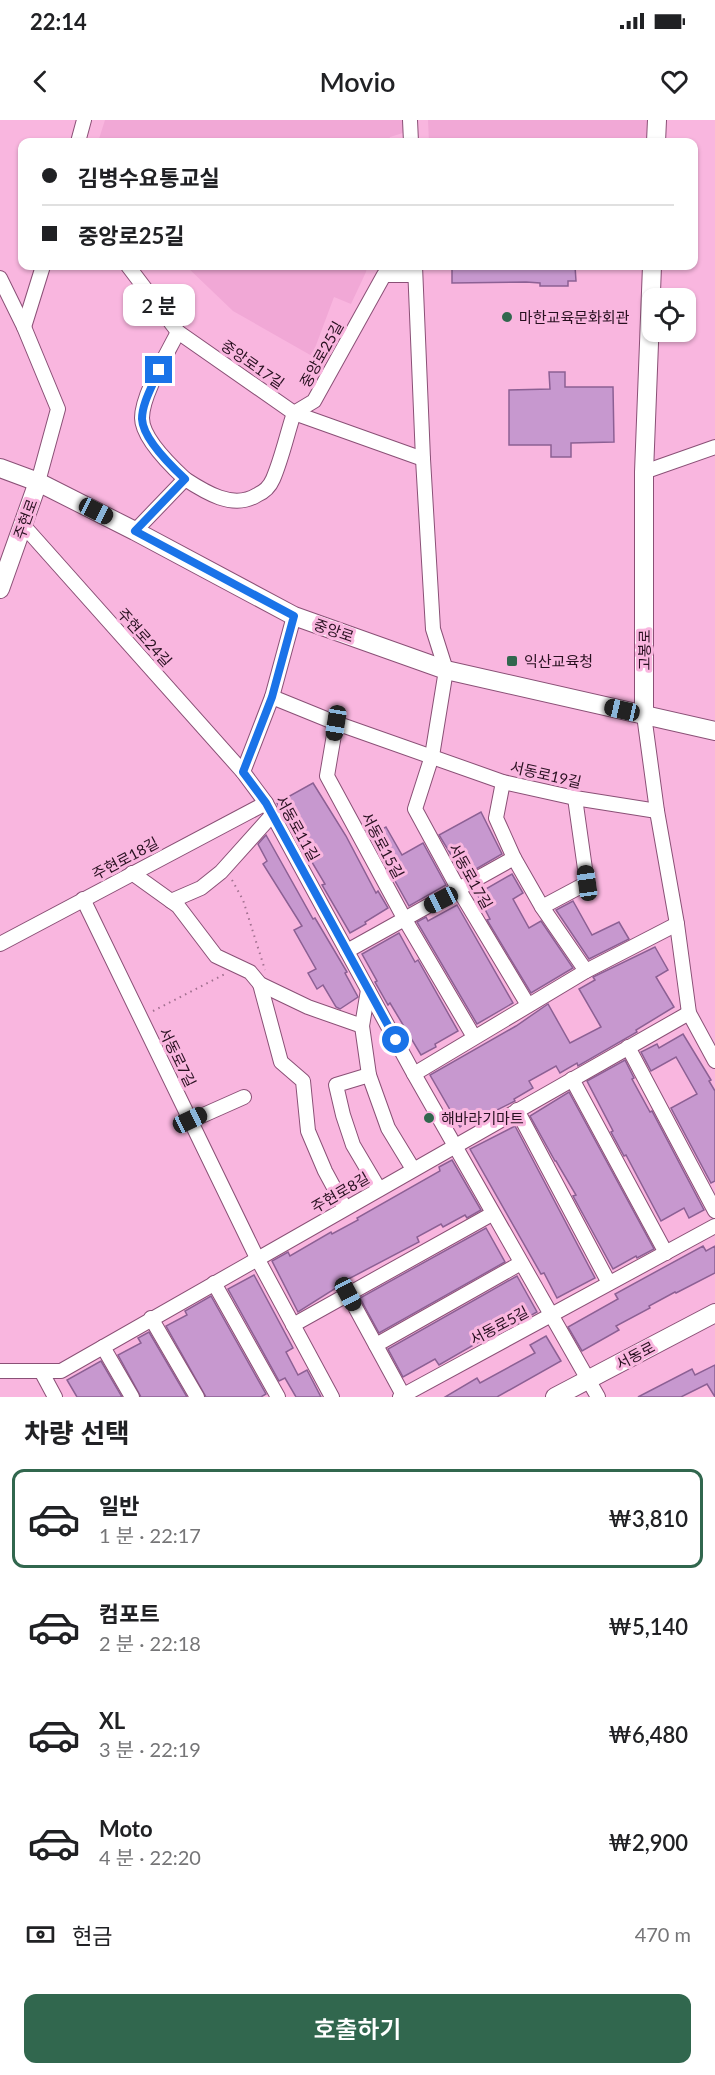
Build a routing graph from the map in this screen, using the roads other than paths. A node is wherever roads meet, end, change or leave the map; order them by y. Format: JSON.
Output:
{"nodes":[{"id":1,"x":84,"y":120,"type":"edge"},
{"id":2,"x":410,"y":120,"type":"edge"},
{"id":3,"x":657,"y":120,"type":"edge"},
{"id":4,"x":79,"y":138,"type":"edge"},
{"id":5,"x":411,"y":138,"type":"edge"},
{"id":6,"x":656,"y":138,"type":"edge"},
{"id":7,"x":42,"y":270,"type":"edge"},
{"id":8,"x":131,"y":270,"type":"edge"},
{"id":9,"x":415,"y":270,"type":"edge"},
{"id":10,"x":652,"y":270,"type":"edge"},
{"id":11,"x":0,"y":278,"type":"edge"},
{"id":12,"x":24,"y":327,"type":"junction"},
{"id":13,"x":178,"y":332,"type":"junction"},
{"id":14,"x":294,"y":412,"type":"junction"},
{"id":15,"x":715,"y":447,"type":"edge"},
{"id":16,"x":423,"y":459,"type":"junction"},
{"id":17,"x":0,"y":468,"type":"edge"},
{"id":18,"x":644,"y":472,"type":"junction"},
{"id":19,"x":185,"y":479,"type":"junction"},
{"id":20,"x":38,"y":482,"type":"junction"},
{"id":21,"x":23,"y":525,"type":"junction"},
{"id":22,"x":135,"y":531,"type":"junction"},
{"id":23,"x":0,"y":589,"type":"edge"},
{"id":24,"x":294,"y":616,"type":"junction"},
{"id":25,"x":446,"y":670,"type":"junction"},
{"id":26,"x":272,"y":697,"type":"junction"},
{"id":27,"x":644,"y":715,"type":"junction"},
{"id":28,"x":336,"y":723,"type":"junction"},
{"id":29,"x":715,"y":731,"type":"edge"},
{"id":30,"x":432,"y":756,"type":"junction"},
{"id":31,"x":243,"y":772,"type":"junction"},
{"id":32,"x":503,"y":782,"type":"junction"},
{"id":33,"x":575,"y":798,"type":"junction"},
{"id":34,"x":269,"y":808,"type":"junction"},
{"id":35,"x":657,"y":811,"type":"junction"},
{"id":36,"x":514,"y":858,"type":"junction"},
{"id":37,"x":132,"y":873,"type":"junction"},
{"id":38,"x":459,"y":890,"type":"junction"},
{"id":39,"x":83,"y":899,"type":"junction"},
{"id":40,"x":171,"y":901,"type":"junction"},
{"id":41,"x":542,"y":907,"type":"junction"},
{"id":42,"x":404,"y":918,"type":"junction"},
{"id":43,"x":676,"y":924,"type":"junction"},
{"id":44,"x":0,"y":944,"type":"edge"},
{"id":45,"x":347,"y":951,"type":"junction"},
{"id":46,"x":586,"y":971,"type":"junction"},
{"id":47,"x":265,"y":986,"type":"junction"},
{"id":48,"x":368,"y":990,"type":"junction"},
{"id":49,"x":528,"y":1005,"type":"junction"},
{"id":50,"x":689,"y":1013,"type":"junction"},
{"id":51,"x":362,"y":1026,"type":"junction"},
{"id":52,"x":715,"y":1031,"type":"edge"},
{"id":53,"x":701,"y":1036,"type":"junction"},
{"id":54,"x":474,"y":1037,"type":"junction"},
{"id":55,"x":628,"y":1047,"type":"junction"},
{"id":56,"x":715,"y":1061,"type":"edge"},
{"id":57,"x":414,"y":1074,"type":"junction"},
{"id":58,"x":369,"y":1076,"type":"junction"},
{"id":59,"x":572,"y":1079,"type":"junction"},
{"id":60,"x":244,"y":1097,"type":"dead end"},
{"id":61,"x":517,"y":1110,"type":"junction"},
{"id":62,"x":190,"y":1120,"type":"junction"},
{"id":63,"x":455,"y":1146,"type":"junction"},
{"id":64,"x":413,"y":1169,"type":"junction"},
{"id":65,"x":379,"y":1189,"type":"junction"},
{"id":66,"x":345,"y":1208,"type":"junction"},
{"id":67,"x":715,"y":1211,"type":"edge"},
{"id":68,"x":492,"y":1214,"type":"junction"},
{"id":69,"x":715,"y":1226,"type":"edge"},
{"id":70,"x":666,"y":1253,"type":"junction"},
{"id":71,"x":256,"y":1258,"type":"junction"},
{"id":72,"x":521,"y":1263,"type":"junction"},
{"id":73,"x":214,"y":1283,"type":"junction"},
{"id":74,"x":609,"y":1283,"type":"junction"},
{"id":75,"x":348,"y":1294,"type":"junction"},
{"id":76,"x":715,"y":1313,"type":"edge"},
{"id":77,"x":551,"y":1315,"type":"junction"},
{"id":78,"x":151,"y":1318,"type":"junction"},
{"id":79,"x":292,"y":1325,"type":"junction"},
{"id":80,"x":376,"y":1345,"type":"junction"},
{"id":81,"x":103,"y":1347,"type":"junction"},
{"id":82,"x":0,"y":1371,"type":"edge"},
{"id":83,"x":41,"y":1371,"type":"junction"},
{"id":84,"x":588,"y":1379,"type":"junction"},
{"id":85,"x":402,"y":1396,"type":"edge"},
{"id":86,"x":55,"y":1397,"type":"edge"},
{"id":87,"x":132,"y":1397,"type":"edge"},
{"id":88,"x":197,"y":1397,"type":"edge"},
{"id":89,"x":278,"y":1397,"type":"edge"},
{"id":90,"x":332,"y":1397,"type":"edge"},
{"id":91,"x":555,"y":1397,"type":"edge"},
{"id":92,"x":598,"y":1397,"type":"edge"}],
"edges":[{"from":1,"to":4,"type":"street"},
{"from":2,"to":5,"type":"street"},
{"from":3,"to":6,"type":"street"},
{"from":7,"to":12,"type":"street"},
{"from":8,"to":13,"type":"street","name":"중앙로17길"},
{"from":9,"to":14,"type":"street","name":"중앙로25길"},
{"from":9,"to":16,"type":"street"},
{"from":10,"to":18,"type":"street","name":"고봉로"},
{"from":11,"to":12,"type":"street"},
{"from":12,"to":20,"type":"street"},
{"from":13,"to":14,"type":"street","name":"중앙로17길"},
{"from":13,"to":19,"type":"street"},
{"from":14,"to":16,"type":"street","name":"중앙로17길"},
{"from":14,"to":19,"type":"street"},
{"from":15,"to":18,"type":"street"},
{"from":16,"to":25,"type":"street"},
{"from":17,"to":20,"type":"street","name":"중앙로"},
{"from":18,"to":27,"type":"street","name":"고봉로"},
{"from":19,"to":22,"type":"street"},
{"from":20,"to":21,"type":"street","name":"주현로"},
{"from":20,"to":22,"type":"street","name":"중앙로"},
{"from":21,"to":23,"type":"street","name":"주현로"},
{"from":21,"to":31,"type":"street","name":"주현로24길"},
{"from":22,"to":24,"type":"street","name":"중앙로"},
{"from":24,"to":25,"type":"street","name":"중앙로"},
{"from":24,"to":26,"type":"street"},
{"from":25,"to":27,"type":"street","name":"중앙로"},
{"from":25,"to":30,"type":"street"},
{"from":26,"to":28,"type":"street","name":"서동로19길"},
{"from":26,"to":31,"type":"street"},
{"from":27,"to":29,"type":"street","name":"중앙로"},
{"from":27,"to":35,"type":"street","name":"고봉로"},
{"from":28,"to":30,"type":"street","name":"서동로19길"},
{"from":28,"to":42,"type":"street","name":"서동로15길"},
{"from":30,"to":32,"type":"street","name":"서동로19길"},
{"from":30,"to":38,"type":"street","name":"서동로17길"},
{"from":31,"to":34,"type":"street","name":"서동로11길"},
{"from":32,"to":33,"type":"street","name":"서동로19길"},
{"from":32,"to":36,"type":"street"},
{"from":33,"to":35,"type":"street","name":"서동로19길"},
{"from":33,"to":41,"type":"street"},
{"from":34,"to":37,"type":"street","name":"주현로18길"},
{"from":34,"to":40,"type":"street"},
{"from":34,"to":45,"type":"street","name":"서동로11길"},
{"from":35,"to":43,"type":"street","name":"고봉로"},
{"from":36,"to":38,"type":"street"},
{"from":36,"to":41,"type":"street"},
{"from":37,"to":39,"type":"street","name":"주현로18길"},
{"from":37,"to":40,"type":"street"},
{"from":38,"to":42,"type":"street"},
{"from":38,"to":49,"type":"street","name":"서동로17길"},
{"from":39,"to":44,"type":"street","name":"주현로18길"},
{"from":39,"to":62,"type":"street","name":"서동로7길"},
{"from":40,"to":47,"type":"street"},
{"from":41,"to":46,"type":"street"},
{"from":42,"to":45,"type":"street"},
{"from":42,"to":54,"type":"street","name":"서동로15길"},
{"from":43,"to":46,"type":"street"},
{"from":43,"to":50,"type":"street","name":"고봉로"},
{"from":45,"to":48,"type":"street","name":"서동로11길"},
{"from":46,"to":49,"type":"street"},
{"from":47,"to":51,"type":"street"},
{"from":47,"to":66,"type":"street"},
{"from":48,"to":51,"type":"street"},
{"from":48,"to":57,"type":"street","name":"서동로11길"},
{"from":49,"to":54,"type":"street"},
{"from":50,"to":53,"type":"street","name":"고봉로"},
{"from":50,"to":55,"type":"street","name":"주현로8길"},
{"from":51,"to":58,"type":"street"},
{"from":52,"to":53,"type":"street"},
{"from":53,"to":56,"type":"street","name":"고봉로"},
{"from":54,"to":57,"type":"street"},
{"from":55,"to":59,"type":"street","name":"주현로8길"},
{"from":55,"to":67,"type":"street"},
{"from":57,"to":63,"type":"street","name":"서동로11길"},
{"from":58,"to":64,"type":"street"},
{"from":58,"to":65,"type":"street"},
{"from":59,"to":61,"type":"street","name":"주현로8길"},
{"from":59,"to":70,"type":"street"},
{"from":60,"to":62,"type":"street"},
{"from":61,"to":63,"type":"street","name":"주현로8길"},
{"from":61,"to":74,"type":"street"},
{"from":62,"to":71,"type":"street","name":"서동로7길"},
{"from":63,"to":64,"type":"street","name":"주현로8길"},
{"from":63,"to":68,"type":"street","name":"서동로11길"},
{"from":64,"to":65,"type":"street","name":"주현로8길"},
{"from":65,"to":66,"type":"street","name":"주현로8길"},
{"from":66,"to":71,"type":"street","name":"주현로8길"},
{"from":68,"to":72,"type":"street","name":"서동로11길"},
{"from":68,"to":75,"type":"street"},
{"from":69,"to":70,"type":"street","name":"서동로5길"},
{"from":70,"to":74,"type":"street","name":"서동로5길"},
{"from":71,"to":73,"type":"street","name":"주현로8길"},
{"from":71,"to":79,"type":"street","name":"서동로7길"},
{"from":72,"to":77,"type":"street","name":"서동로11길"},
{"from":72,"to":80,"type":"street"},
{"from":73,"to":78,"type":"street","name":"주현로8길"},
{"from":73,"to":89,"type":"street"},
{"from":74,"to":77,"type":"street","name":"서동로5길"},
{"from":75,"to":79,"type":"street"},
{"from":75,"to":80,"type":"street","name":"서동로5길"},
{"from":76,"to":84,"type":"street","name":"서동로"},
{"from":77,"to":84,"type":"street","name":"서동로11길"},
{"from":77,"to":85,"type":"street","name":"서동로5길"},
{"from":78,"to":81,"type":"street","name":"주현로8길"},
{"from":78,"to":88,"type":"street"},
{"from":79,"to":90,"type":"street","name":"서동로7길"},
{"from":80,"to":85,"type":"street","name":"서동로5길"},
{"from":81,"to":83,"type":"street","name":"주현로8길"},
{"from":81,"to":87,"type":"street"},
{"from":82,"to":83,"type":"street","name":"주현로8길"},
{"from":83,"to":86,"type":"street"},
{"from":84,"to":91,"type":"street","name":"서동로"},
{"from":84,"to":92,"type":"street","name":"서동로11길"}]}
